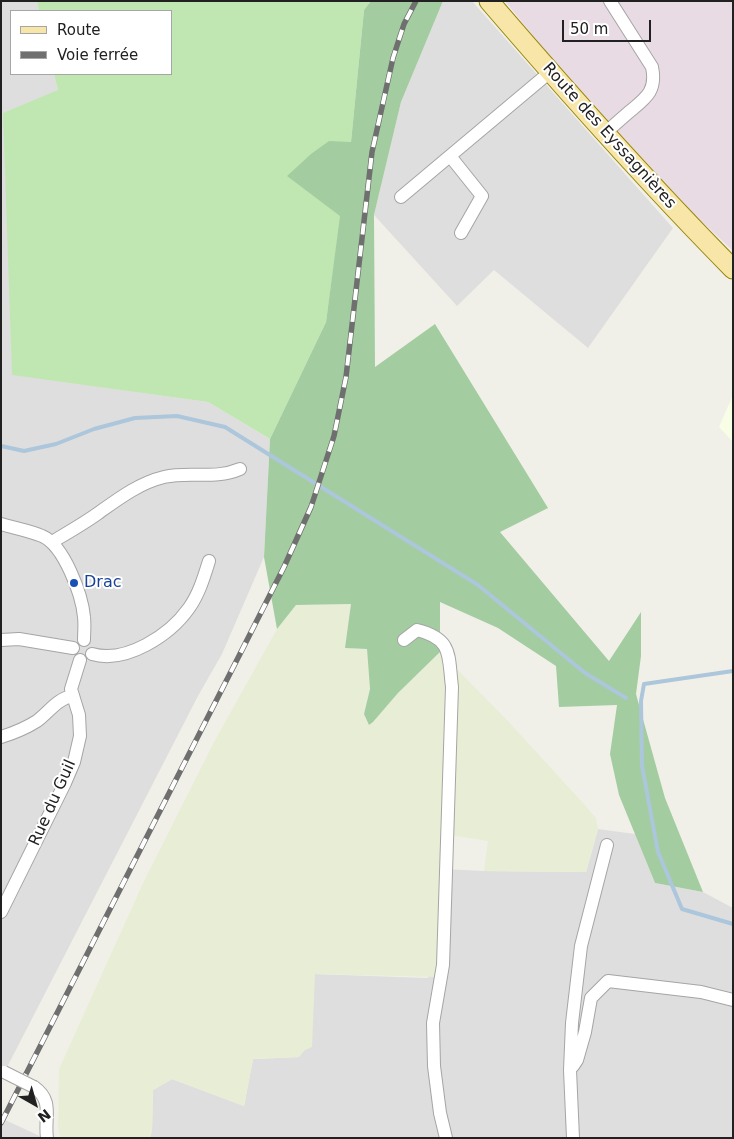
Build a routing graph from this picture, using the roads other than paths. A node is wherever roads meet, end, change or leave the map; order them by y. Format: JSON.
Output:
{"nodes":[{"id":1,"x":489,"y":1,"type":"edge"},
{"id":2,"x":610,"y":1,"type":"edge"},
{"id":3,"x":550,"y":72,"type":"junction"},
{"id":4,"x":604,"y":133,"type":"junction"},
{"id":5,"x":450,"y":156,"type":"junction"},
{"id":6,"x":401,"y":198,"type":"dead end"},
{"id":7,"x":461,"y":233,"type":"dead end"},
{"id":8,"x":733,"y":269,"type":"edge"},
{"id":9,"x":240,"y":469,"type":"dead end"},
{"id":10,"x":1,"y":524,"type":"edge"},
{"id":11,"x":52,"y":542,"type":"junction"},
{"id":12,"x":209,"y":561,"type":"dead end"},
{"id":13,"x":1,"y":640,"type":"edge"},
{"id":14,"x":404,"y":640,"type":"dead end"},
{"id":15,"x":78,"y":644,"type":"junction"},
{"id":16,"x":92,"y":654,"type":"junction"},
{"id":17,"x":80,"y":660,"type":"junction"},
{"id":18,"x":72,"y":696,"type":"junction"},
{"id":19,"x":1,"y":736,"type":"edge"},
{"id":20,"x":607,"y":844,"type":"dead end"},
{"id":21,"x":1,"y":912,"type":"edge"},
{"id":22,"x":733,"y":1000,"type":"edge"},
{"id":23,"x":570,"y":1070,"type":"junction"},
{"id":24,"x":3,"y":1071,"type":"edge"},
{"id":25,"x":47,"y":1138,"type":"edge"},
{"id":26,"x":446,"y":1138,"type":"edge"},
{"id":27,"x":573,"y":1138,"type":"edge"}],
"edges":[{"from":1,"to":3,"type":"main road","name":"Route des Eyssagnières"},
{"from":2,"to":4,"type":"street"},
{"from":3,"to":4,"type":"main road","name":"Route des Eyssagnières"},
{"from":3,"to":5,"type":"street"},
{"from":4,"to":8,"type":"main road","name":"Route des Eyssagnières"},
{"from":5,"to":6,"type":"street"},
{"from":5,"to":7,"type":"street"},
{"from":9,"to":11,"type":"street"},
{"from":10,"to":11,"type":"street"},
{"from":11,"to":15,"type":"street"},
{"from":12,"to":16,"type":"street"},
{"from":13,"to":15,"type":"street"},
{"from":14,"to":26,"type":"street"},
{"from":15,"to":16,"type":"street"},
{"from":15,"to":17,"type":"street"},
{"from":16,"to":17,"type":"street"},
{"from":17,"to":18,"type":"street","name":"Rue du Guil"},
{"from":18,"to":19,"type":"street"},
{"from":18,"to":21,"type":"street","name":"Rue du Guil"},
{"from":20,"to":23,"type":"street"},
{"from":22,"to":23,"type":"street"},
{"from":23,"to":27,"type":"street"},
{"from":24,"to":25,"type":"street","bridge":true}]}
